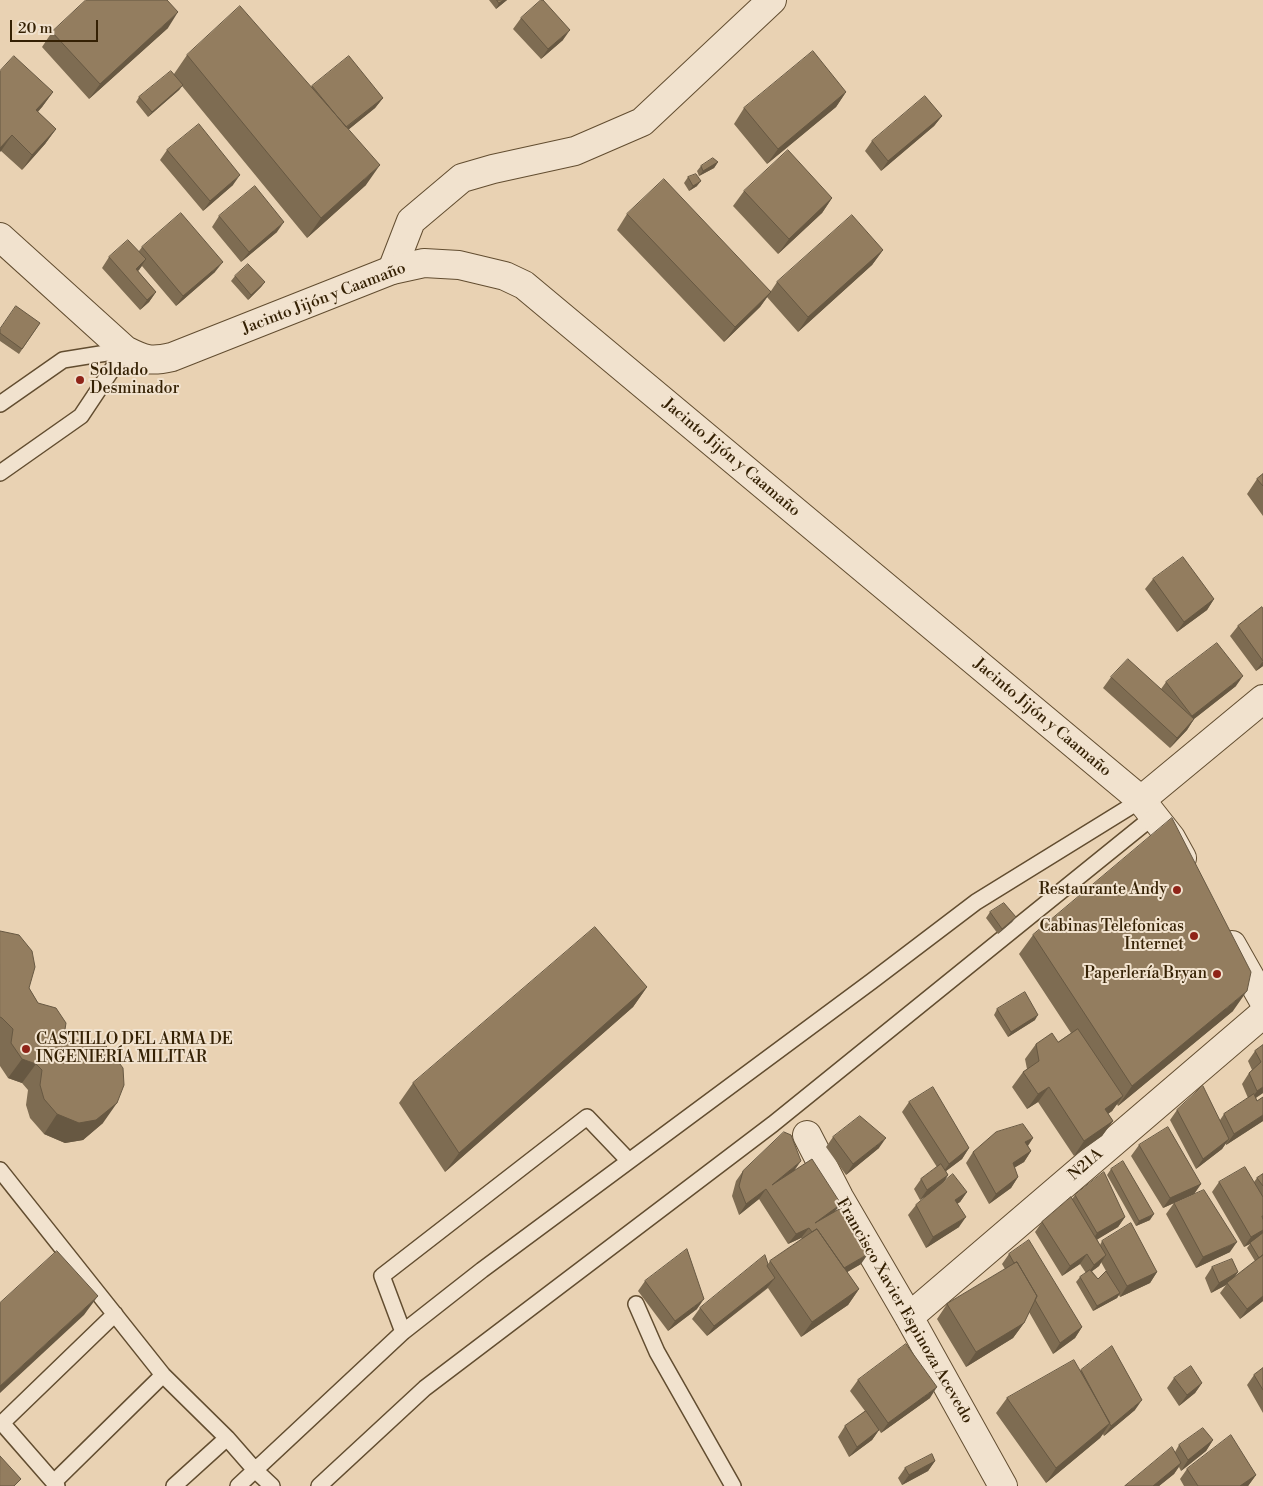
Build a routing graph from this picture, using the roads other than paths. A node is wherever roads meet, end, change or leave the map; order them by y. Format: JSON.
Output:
{"nodes":[{"id":1,"x":772,"y":0,"type":"edge"},
{"id":2,"x":0,"y":237,"type":"edge"},
{"id":3,"x":392,"y":270,"type":"junction"},
{"id":4,"x":124,"y":350,"type":"junction"},
{"id":5,"x":0,"y":404,"type":"edge"},
{"id":6,"x":0,"y":473,"type":"edge"},
{"id":7,"x":1263,"y":699,"type":"edge"},
{"id":8,"x":1147,"y":808,"type":"junction"},
{"id":9,"x":1195,"y":881,"type":"edge"},
{"id":10,"x":1220,"y":924,"type":"edge"},
{"id":11,"x":1263,"y":1000,"type":"edge"},
{"id":12,"x":1263,"y":1014,"type":"edge"},
{"id":13,"x":807,"y":1135,"type":"dead end"},
{"id":14,"x":630,"y":1161,"type":"junction"},
{"id":15,"x":0,"y":1170,"type":"edge"},
{"id":16,"x":636,"y":1304,"type":"dead end"},
{"id":17,"x":115,"y":1314,"type":"junction"},
{"id":18,"x":909,"y":1317,"type":"junction"},
{"id":19,"x":403,"y":1332,"type":"junction"},
{"id":20,"x":163,"y":1375,"type":"junction"},
{"id":21,"x":227,"y":1438,"type":"junction"},
{"id":22,"x":255,"y":1470,"type":"junction"},
{"id":23,"x":56,"y":1484,"type":"edge"},
{"id":24,"x":174,"y":1486,"type":"edge"},
{"id":25,"x":238,"y":1486,"type":"edge"},
{"id":26,"x":272,"y":1486,"type":"edge"},
{"id":27,"x":318,"y":1486,"type":"edge"},
{"id":28,"x":733,"y":1486,"type":"edge"},
{"id":29,"x":1003,"y":1486,"type":"edge"}],
"edges":[{"from":1,"to":3,"type":"street"},
{"from":2,"to":4,"type":"street"},
{"from":3,"to":4,"type":"street","name":"Jacinto Jijón y Caamaño"},
{"from":3,"to":8,"type":"street","name":"Jacinto Jijón y Caamaño"},
{"from":4,"to":5,"type":"lane"},
{"from":4,"to":6,"type":"lane"},
{"from":7,"to":8,"type":"street"},
{"from":8,"to":9,"type":"street","name":"Jacinto Jijón y Caamaño"},
{"from":8,"to":14,"type":"lane"},
{"from":8,"to":27,"type":"lane"},
{"from":10,"to":11,"type":"street"},
{"from":12,"to":18,"type":"street","name":"N21A"},
{"from":13,"to":18,"type":"street","name":"Francisco Xavier Espinoza Acevedo"},
{"from":14,"to":19,"type":"lane"},
{"from":14,"to":19,"type":"lane"},
{"from":15,"to":17,"type":"lane"},
{"from":16,"to":28,"type":"lane"},
{"from":17,"to":20,"type":"lane"},
{"from":17,"to":23,"type":"lane"},
{"from":18,"to":29,"type":"street","name":"Francisco Xavier Espinoza Acevedo"},
{"from":19,"to":22,"type":"lane"},
{"from":20,"to":21,"type":"lane"},
{"from":20,"to":23,"type":"lane"},
{"from":21,"to":22,"type":"lane"},
{"from":21,"to":24,"type":"lane"},
{"from":22,"to":25,"type":"lane"},
{"from":22,"to":26,"type":"lane"}]}
